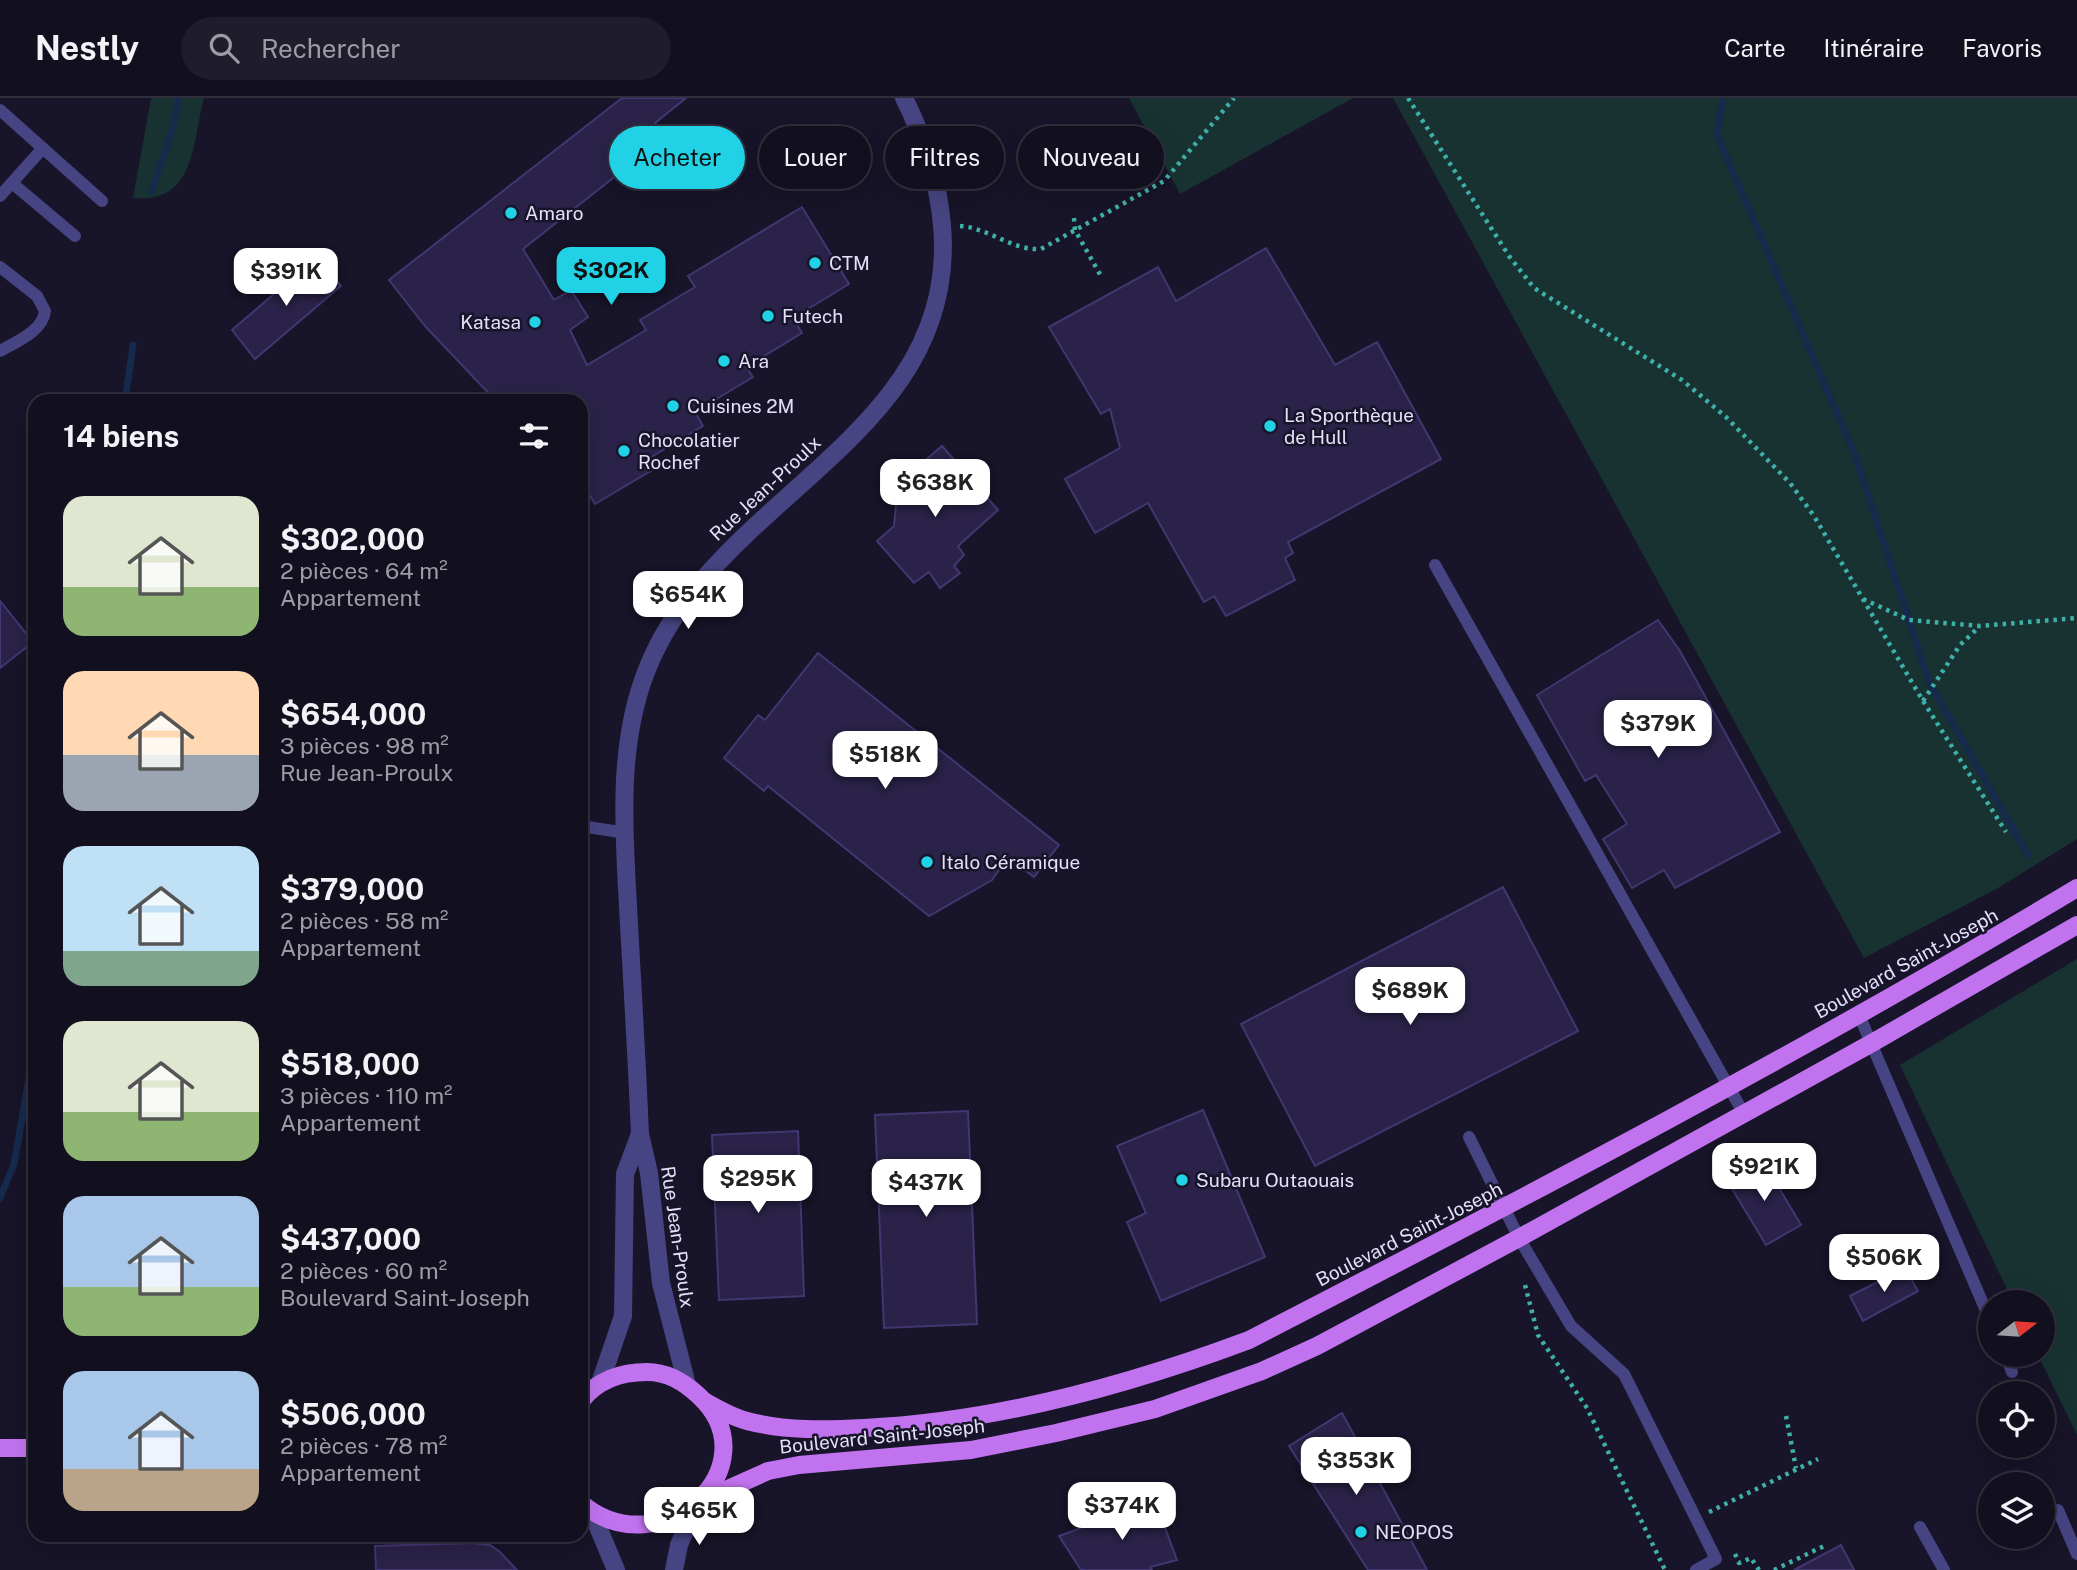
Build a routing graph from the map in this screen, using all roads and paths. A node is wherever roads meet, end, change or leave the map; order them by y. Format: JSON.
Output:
{"nodes":[{"id":1,"x":904,"y":98,"type":"edge"},
{"id":2,"x":1234,"y":98,"type":"edge"},
{"id":3,"x":1408,"y":98,"type":"edge"},
{"id":4,"x":0,"y":110,"type":"edge"},
{"id":5,"x":43,"y":148,"type":"junction"},
{"id":6,"x":12,"y":183,"type":"junction"},
{"id":7,"x":0,"y":196,"type":"edge"},
{"id":8,"x":102,"y":201,"type":"dead end"},
{"id":9,"x":1074,"y":218,"type":"dead end"},
{"id":10,"x":965,"y":227,"type":"dead end"},
{"id":11,"x":1075,"y":230,"type":"junction"},
{"id":12,"x":75,"y":236,"type":"dead end"},
{"id":13,"x":0,"y":267,"type":"edge"},
{"id":14,"x":1102,"y":278,"type":"dead end"},
{"id":15,"x":0,"y":351,"type":"edge"},
{"id":16,"x":1435,"y":565,"type":"dead end"},
{"id":17,"x":1863,"y":599,"type":"junction"},
{"id":18,"x":2077,"y":618,"type":"edge"},
{"id":19,"x":1980,"y":626,"type":"junction"},
{"id":20,"x":1923,"y":701,"type":"junction"},
{"id":21,"x":588,"y":827,"type":"edge"},
{"id":22,"x":2006,"y":832,"type":"dead end"},
{"id":23,"x":626,"y":833,"type":"junction"},
{"id":24,"x":2077,"y":888,"type":"edge"},
{"id":25,"x":2077,"y":925,"type":"edge"},
{"id":26,"x":1859,"y":1014,"type":"junction"},
{"id":27,"x":1872,"y":1043,"type":"junction"},
{"id":28,"x":1727,"y":1087,"type":"junction"},
{"id":29,"x":1744,"y":1114,"type":"junction"},
{"id":30,"x":640,"y":1134,"type":"junction"},
{"id":31,"x":1469,"y":1137,"type":"dead end"},
{"id":32,"x":1504,"y":1209,"type":"junction"},
{"id":33,"x":1519,"y":1238,"type":"junction"},
{"id":34,"x":1520,"y":1276,"type":"dead end"},
{"id":35,"x":1978,"y":1292,"type":"edge"},
{"id":36,"x":2010,"y":1367,"type":"edge"},
{"id":37,"x":2012,"y":1372,"type":"dead end"},
{"id":38,"x":687,"y":1385,"type":"junction"},
{"id":39,"x":588,"y":1392,"type":"edge"},
{"id":40,"x":588,"y":1393,"type":"edge"},
{"id":41,"x":704,"y":1401,"type":"junction"},
{"id":42,"x":1786,"y":1416,"type":"dead end"},
{"id":43,"x":0,"y":1448,"type":"edge"},
{"id":44,"x":28,"y":1448,"type":"edge"},
{"id":45,"x":1818,"y":1459,"type":"dead end"},
{"id":46,"x":1796,"y":1468,"type":"junction"},
{"id":47,"x":708,"y":1498,"type":"junction"},
{"id":48,"x":588,"y":1510,"type":"edge"},
{"id":49,"x":1713,"y":1510,"type":"junction"},
{"id":50,"x":2058,"y":1510,"type":"dead end"},
{"id":51,"x":588,"y":1515,"type":"edge"},
{"id":52,"x":692,"y":1515,"type":"junction"},
{"id":53,"x":1696,"y":1519,"type":"junction"},
{"id":54,"x":1718,"y":1520,"type":"dead end"},
{"id":55,"x":1920,"y":1527,"type":"dead end"},
{"id":56,"x":1824,"y":1546,"type":"dead end"},
{"id":57,"x":1734,"y":1552,"type":"dead end"},
{"id":58,"x":2077,"y":1554,"type":"edge"},
{"id":59,"x":616,"y":1570,"type":"edge"},
{"id":60,"x":674,"y":1570,"type":"edge"},
{"id":61,"x":1665,"y":1570,"type":"edge"},
{"id":62,"x":1696,"y":1570,"type":"edge"},
{"id":63,"x":1759,"y":1570,"type":"edge"},
{"id":64,"x":1774,"y":1570,"type":"edge"},
{"id":65,"x":1944,"y":1570,"type":"edge"}],
"edges":[{"from":1,"to":23,"type":"street","name":"Rue Jean-Proulx"},
{"from":2,"to":11,"type":"path"},
{"from":3,"to":17,"type":"path"},
{"from":4,"to":5,"type":"lane"},
{"from":5,"to":6,"type":"lane"},
{"from":5,"to":8,"type":"lane"},
{"from":6,"to":7,"type":"lane"},
{"from":6,"to":12,"type":"lane"},
{"from":9,"to":11,"type":"path"},
{"from":10,"to":11,"type":"path"},
{"from":11,"to":14,"type":"path"},
{"from":13,"to":15,"type":"lane"},
{"from":16,"to":28,"type":"lane"},
{"from":17,"to":19,"type":"path"},
{"from":17,"to":20,"type":"path"},
{"from":18,"to":19,"type":"path"},
{"from":19,"to":20,"type":"path"},
{"from":20,"to":22,"type":"path"},
{"from":21,"to":23,"type":"lane"},
{"from":23,"to":30,"type":"street","name":"Rue Jean-Proulx"},
{"from":24,"to":26,"type":"main road","name":"Boulevard Saint-Joseph"},
{"from":25,"to":27,"type":"main road","name":"Boulevard Saint-Joseph"},
{"from":26,"to":27,"type":"lane"},
{"from":26,"to":28,"type":"main road","name":"Boulevard Saint-Joseph"},
{"from":27,"to":29,"type":"main road","name":"Boulevard Saint-Joseph"},
{"from":27,"to":35,"type":"lane"},
{"from":28,"to":29,"type":"lane"},
{"from":28,"to":32,"type":"main road","name":"Boulevard Saint-Joseph"},
{"from":29,"to":33,"type":"main road","name":"Boulevard Saint-Joseph"},
{"from":30,"to":38,"type":"street","name":"Rue Jean-Proulx"},
{"from":30,"to":39,"type":"street","name":"Rue Jean-Proulx"},
{"from":31,"to":32,"type":"lane"},
{"from":32,"to":33,"type":"lane"},
{"from":32,"to":41,"type":"main road","name":"Boulevard Saint-Joseph"},
{"from":33,"to":47,"type":"main road","name":"Boulevard Saint-Joseph"},
{"from":33,"to":53,"type":"lane"},
{"from":34,"to":61,"type":"path"},
{"from":36,"to":37,"type":"lane"},
{"from":38,"to":40,"type":"main road"},
{"from":38,"to":41,"type":"main road"},
{"from":41,"to":47,"type":"main road"},
{"from":42,"to":46,"type":"path"},
{"from":43,"to":44,"type":"main road"},
{"from":45,"to":46,"type":"path"},
{"from":46,"to":49,"type":"path"},
{"from":47,"to":52,"type":"main road"},
{"from":48,"to":52,"type":"main road"},
{"from":49,"to":53,"type":"path"},
{"from":49,"to":54,"type":"path"},
{"from":50,"to":58,"type":"lane"},
{"from":51,"to":59,"type":"street"},
{"from":52,"to":60,"type":"street"},
{"from":53,"to":62,"type":"lane"},
{"from":55,"to":65,"type":"lane"},
{"from":56,"to":64,"type":"path"},
{"from":57,"to":63,"type":"path"}]}
